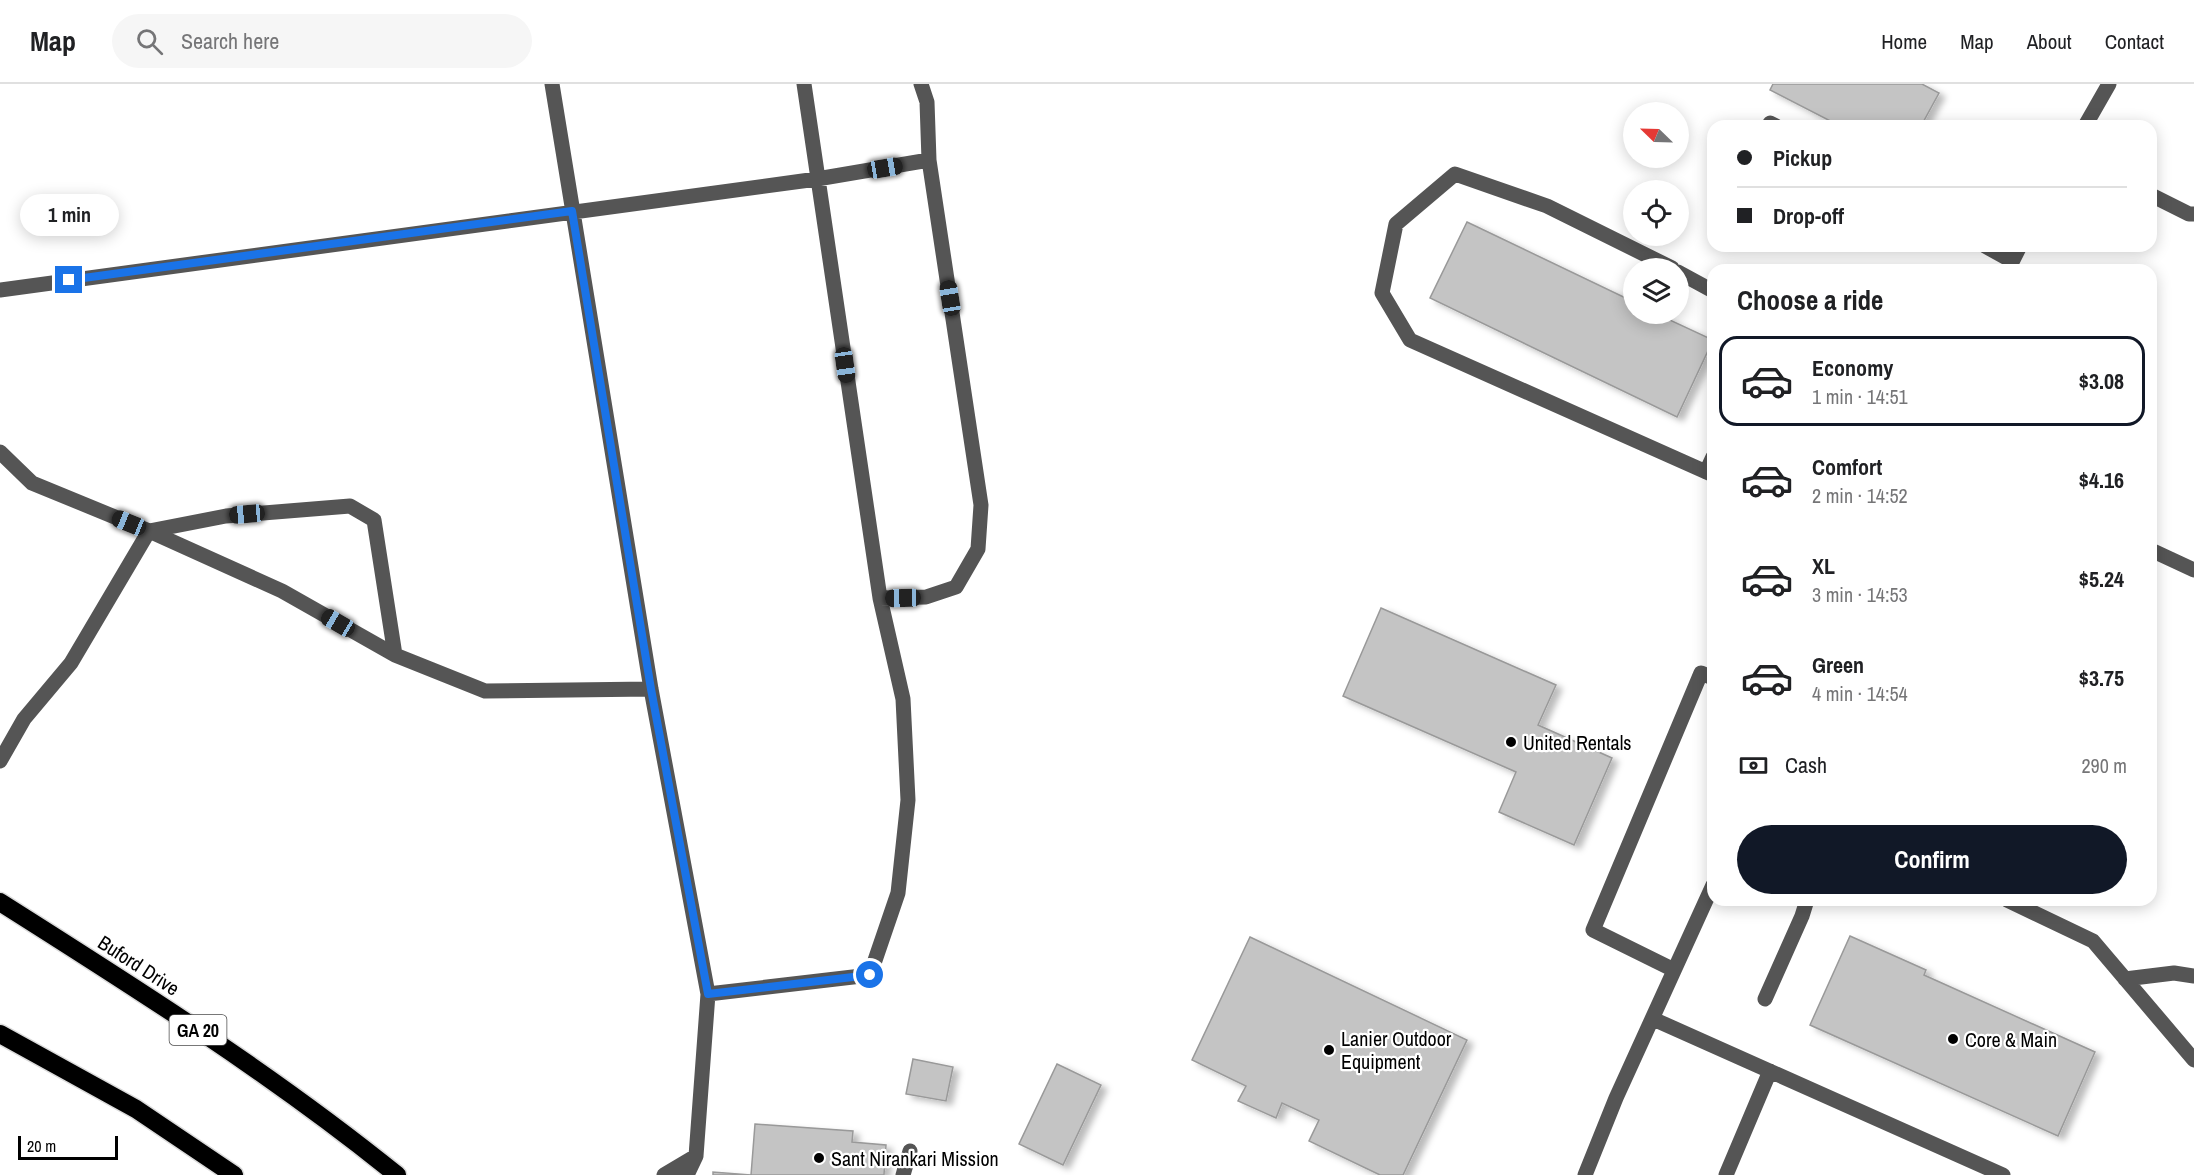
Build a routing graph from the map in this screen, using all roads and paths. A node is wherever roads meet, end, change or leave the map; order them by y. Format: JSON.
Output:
{"nodes":[{"id":1,"x":552,"y":84,"type":"edge"},
{"id":2,"x":804,"y":84,"type":"edge"},
{"id":3,"x":921,"y":84,"type":"edge"},
{"id":4,"x":2109,"y":84,"type":"edge"},
{"id":5,"x":2088,"y":120,"type":"edge"},
{"id":6,"x":929,"y":160,"type":"junction"},
{"id":7,"x":817,"y":179,"type":"junction"},
{"id":8,"x":2157,"y":198,"type":"edge"},
{"id":9,"x":572,"y":211,"type":"junction"},
{"id":10,"x":2194,"y":214,"type":"edge"},
{"id":11,"x":1992,"y":252,"type":"edge"},
{"id":12,"x":1652,"y":258,"type":"edge"},
{"id":13,"x":2008,"y":264,"type":"edge"},
{"id":14,"x":1689,"y":278,"type":"edge"},
{"id":15,"x":1707,"y":288,"type":"edge"},
{"id":16,"x":0,"y":290,"type":"edge"},
{"id":17,"x":0,"y":452,"type":"edge"},
{"id":18,"x":1707,"y":472,"type":"edge"},
{"id":19,"x":149,"y":531,"type":"junction"},
{"id":20,"x":2157,"y":553,"type":"edge"},
{"id":21,"x":2194,"y":570,"type":"edge"},
{"id":22,"x":880,"y":598,"type":"junction"},
{"id":23,"x":395,"y":655,"type":"junction"},
{"id":24,"x":1707,"y":676,"type":"edge"},
{"id":25,"x":651,"y":689,"type":"junction"},
{"id":26,"x":0,"y":761,"type":"edge"},
{"id":27,"x":1707,"y":898,"type":"edge"},
{"id":28,"x":0,"y":902,"type":"edge"},
{"id":29,"x":1806,"y":906,"type":"edge"},
{"id":30,"x":2020,"y":906,"type":"edge"},
{"id":31,"x":1674,"y":970,"type":"junction"},
{"id":32,"x":2194,"y":976,"type":"edge"},
{"id":33,"x":2125,"y":979,"type":"junction"},
{"id":34,"x":708,"y":994,"type":"junction"},
{"id":35,"x":1765,"y":999,"type":"dead end"},
{"id":36,"x":1653,"y":1019,"type":"junction"},
{"id":37,"x":0,"y":1034,"type":"edge"},
{"id":38,"x":2194,"y":1060,"type":"edge"},
{"id":39,"x":1770,"y":1071,"type":"junction"},
{"id":40,"x":909,"y":1151,"type":"dead end"},
{"id":41,"x":696,"y":1156,"type":"junction"},
{"id":42,"x":234,"y":1175,"type":"edge"},
{"id":43,"x":397,"y":1175,"type":"edge"},
{"id":44,"x":664,"y":1175,"type":"edge"},
{"id":45,"x":687,"y":1175,"type":"edge"},
{"id":46,"x":903,"y":1175,"type":"edge"},
{"id":47,"x":1585,"y":1175,"type":"edge"},
{"id":48,"x":1726,"y":1175,"type":"edge"},
{"id":49,"x":2003,"y":1175,"type":"edge"}],
"edges":[{"from":1,"to":9,"type":"street"},
{"from":2,"to":7,"type":"street"},
{"from":3,"to":6,"type":"street"},
{"from":4,"to":5,"type":"street"},
{"from":6,"to":7,"type":"street"},
{"from":6,"to":22,"type":"street"},
{"from":7,"to":9,"type":"street"},
{"from":7,"to":22,"type":"street"},
{"from":8,"to":10,"type":"street"},
{"from":9,"to":16,"type":"street"},
{"from":9,"to":25,"type":"street"},
{"from":11,"to":13,"type":"street"},
{"from":12,"to":18,"type":"street"},
{"from":14,"to":15,"type":"street"},
{"from":17,"to":19,"type":"street"},
{"from":19,"to":23,"type":"street"},
{"from":19,"to":23,"type":"street"},
{"from":19,"to":26,"type":"street"},
{"from":20,"to":21,"type":"street"},
{"from":22,"to":34,"type":"street"},
{"from":23,"to":25,"type":"street"},
{"from":24,"to":31,"type":"street"},
{"from":25,"to":34,"type":"street"},
{"from":27,"to":31,"type":"street"},
{"from":28,"to":43,"type":"highway","name":"Buford Drive","number":"GA 20"},
{"from":29,"to":35,"type":"street"},
{"from":30,"to":33,"type":"street"},
{"from":31,"to":36,"type":"street"},
{"from":32,"to":33,"type":"street"},
{"from":33,"to":38,"type":"street"},
{"from":34,"to":41,"type":"street"},
{"from":36,"to":39,"type":"street"},
{"from":36,"to":47,"type":"street"},
{"from":37,"to":42,"type":"highway"},
{"from":39,"to":48,"type":"street"},
{"from":39,"to":49,"type":"street"},
{"from":40,"to":46,"type":"street"},
{"from":41,"to":44,"type":"street"},
{"from":41,"to":45,"type":"street"}]}
